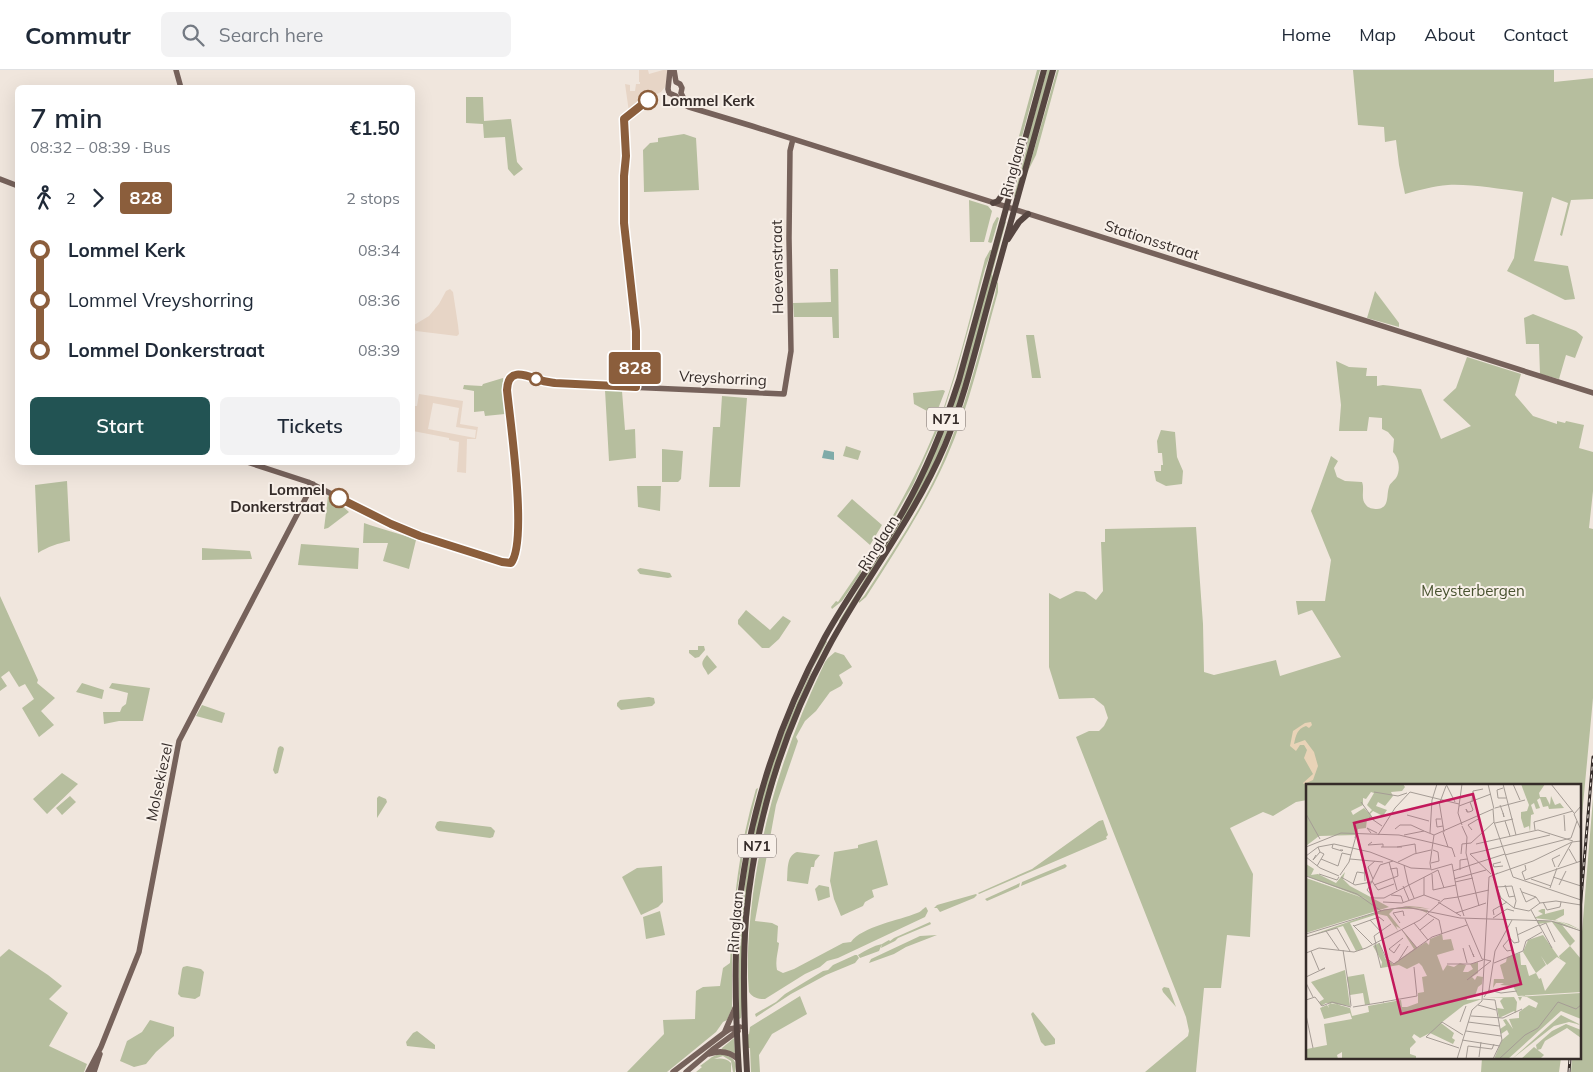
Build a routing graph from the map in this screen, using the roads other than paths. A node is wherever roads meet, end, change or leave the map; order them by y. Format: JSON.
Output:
{"nodes":[{"id":1,"x":176,"y":70,"type":"edge"},
{"id":2,"x":672,"y":70,"type":"edge"},
{"id":3,"x":1044,"y":70,"type":"edge"},
{"id":4,"x":1052,"y":70,"type":"edge"},
{"id":5,"x":673,"y":83,"type":"junction"},
{"id":6,"x":180,"y":85,"type":"edge"},
{"id":7,"x":678,"y":95,"type":"junction"},
{"id":8,"x":794,"y":139,"type":"junction"},
{"id":9,"x":0,"y":179,"type":"edge"},
{"id":10,"x":1014,"y":182,"type":"junction"},
{"id":11,"x":15,"y":185,"type":"edge"},
{"id":12,"x":993,"y":203,"type":"junction"},
{"id":13,"x":1007,"y":208,"type":"junction"},
{"id":14,"x":1014,"y":210,"type":"junction"},
{"id":15,"x":1028,"y":214,"type":"junction"},
{"id":16,"x":1005,"y":242,"type":"junction"},
{"id":17,"x":1593,"y":393,"type":"edge"},
{"id":18,"x":784,"y":394,"type":"joint"},
{"id":19,"x":254,"y":465,"type":"edge"},
{"id":20,"x":313,"y":484,"type":"junction"},
{"id":21,"x":736,"y":1003,"type":"junction"},
{"id":22,"x":739,"y":1029,"type":"junction"},
{"id":23,"x":724,"y":1033,"type":"junction"},
{"id":24,"x":101,"y":1047,"type":"junction"},
{"id":25,"x":708,"y":1054,"type":"junction"},
{"id":26,"x":738,"y":1059,"type":"junction"},
{"id":27,"x":88,"y":1072,"type":"edge"},
{"id":28,"x":94,"y":1072,"type":"edge"},
{"id":29,"x":673,"y":1072,"type":"edge"},
{"id":30,"x":686,"y":1072,"type":"edge"},
{"id":31,"x":739,"y":1072,"type":"edge"},
{"id":32,"x":747,"y":1072,"type":"edge"}],
"edges":[{"from":1,"to":6,"type":"main road"},
{"from":2,"to":5,"type":"main road"},
{"from":3,"to":10,"type":"highway","name":"Ringlaan","number":"N71"},
{"from":4,"to":14,"type":"highway","name":"Ringlaan","number":"N71"},
{"from":5,"to":7,"type":"main road"},
{"from":5,"to":7,"type":"main road"},
{"from":7,"to":8,"type":"main road","name":"Stationsstraat"},
{"from":8,"to":12,"type":"main road","name":"Stationsstraat"},
{"from":8,"to":18,"type":"main road","name":"Hoevenstraat"},
{"from":9,"to":11,"type":"main road"},
{"from":10,"to":12,"type":"highway"},
{"from":10,"to":13,"type":"highway","name":"Ringlaan","number":"N71"},
{"from":12,"to":13,"type":"main road","name":"Stationsstraat"},
{"from":13,"to":14,"type":"main road","name":"Stationsstraat"},
{"from":13,"to":21,"type":"highway","name":"Ringlaan","number":"N71"},
{"from":14,"to":15,"type":"main road","name":"Stationsstraat"},
{"from":14,"to":16,"type":"highway","name":"Ringlaan","number":"N71"},
{"from":15,"to":16,"type":"highway"},
{"from":15,"to":17,"type":"main road","name":"Stationsstraat"},
{"from":16,"to":22,"type":"highway","name":"Ringlaan","number":"N71"},
{"from":18,"to":20,"type":"main road","name":"Vreyshorring"},
{"from":19,"to":20,"type":"main road"},
{"from":20,"to":24,"type":"main road","name":"Molsekiezel"},
{"from":21,"to":22,"type":"highway","name":"Ringlaan","number":"N71"},
{"from":21,"to":23,"type":"main road","name":"Ringlaan"},
{"from":22,"to":23,"type":"main road","name":"Ringlaan"},
{"from":22,"to":25,"type":"main road"},
{"from":22,"to":26,"type":"highway","number":"N71"},
{"from":22,"to":32,"type":"highway","number":"N71"},
{"from":23,"to":29,"type":"main road","name":"Ringlaan"},
{"from":24,"to":27,"type":"main road","name":"Molsekiezel"},
{"from":24,"to":28,"type":"main road","name":"Molsekiezel"},
{"from":25,"to":26,"type":"main road"},
{"from":25,"to":30,"type":"main road"},
{"from":26,"to":31,"type":"highway","number":"N71"}]}
